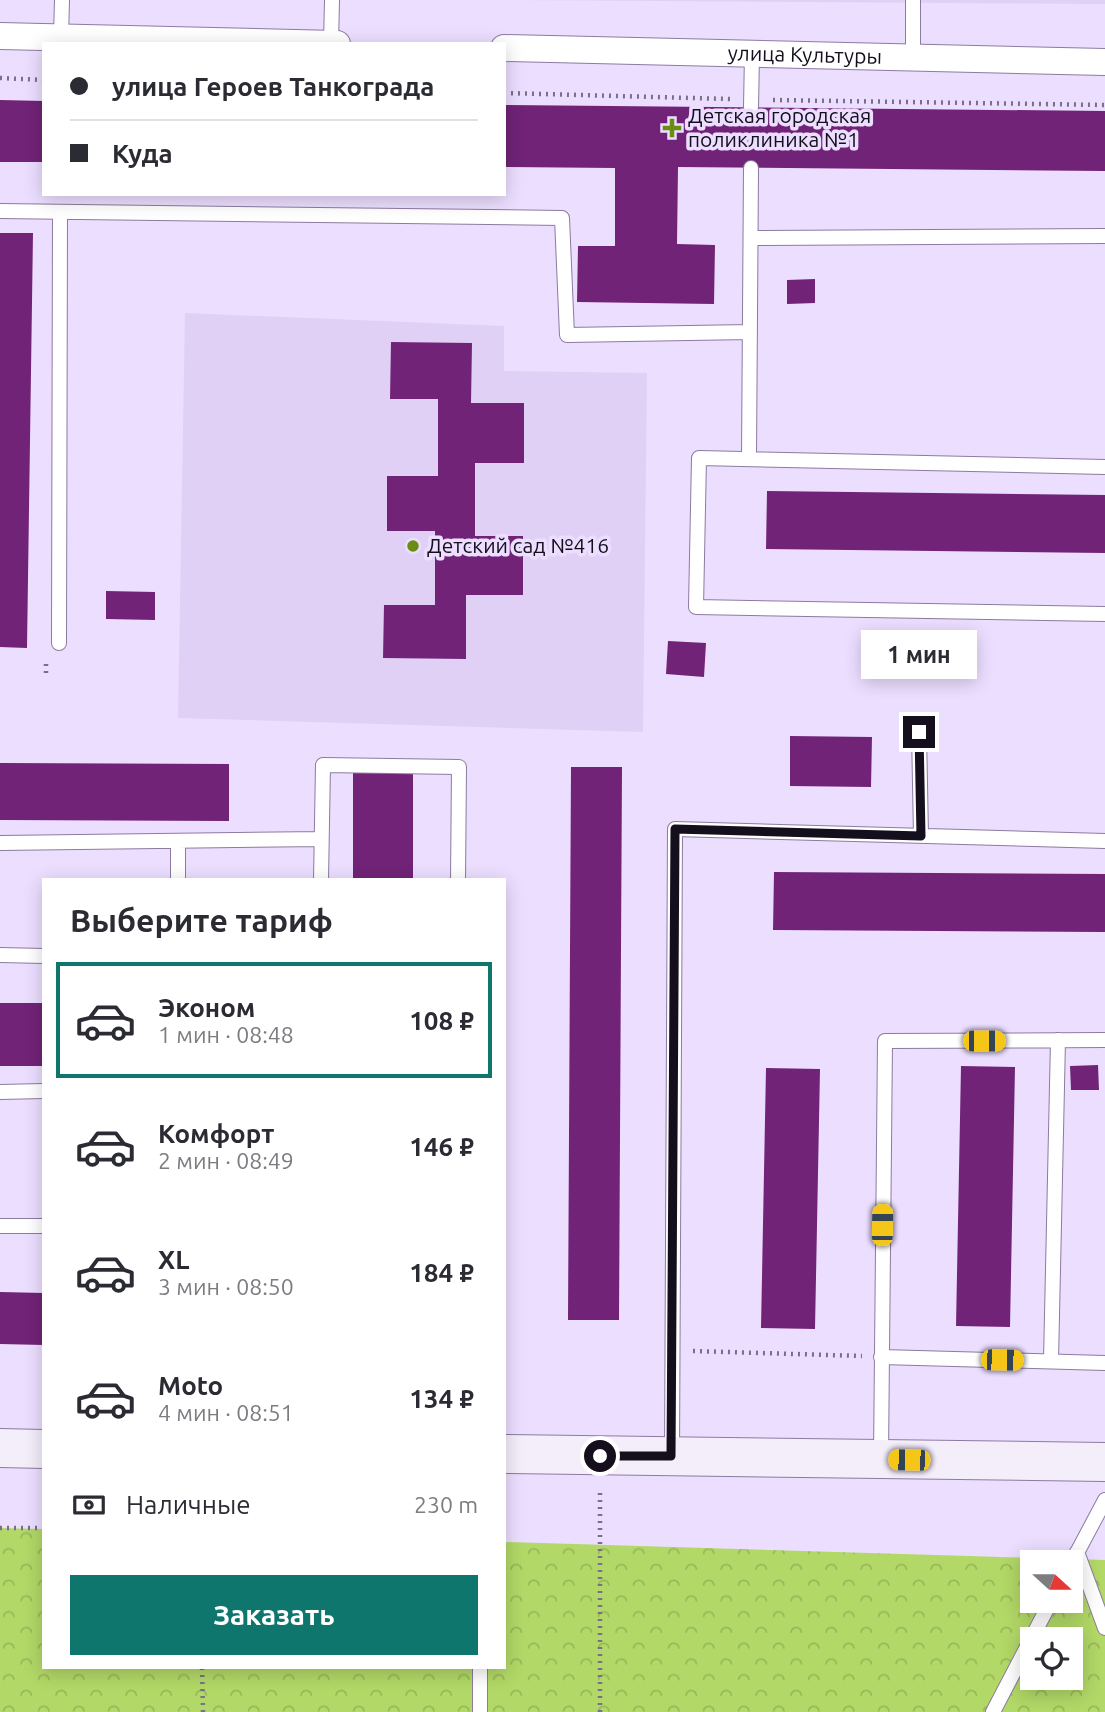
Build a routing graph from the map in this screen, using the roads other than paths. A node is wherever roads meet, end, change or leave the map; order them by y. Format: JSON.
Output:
{"nodes":[{"id":1,"x":62,"y":0,"type":"edge"},
{"id":2,"x":332,"y":0,"type":"edge"},
{"id":3,"x":913,"y":0,"type":"edge"},
{"id":4,"x":0,"y":36,"type":"edge"},
{"id":5,"x":61,"y":37,"type":"junction"},
{"id":6,"x":254,"y":42,"type":"edge"},
{"id":7,"x":331,"y":42,"type":"edge"},
{"id":8,"x":506,"y":48,"type":"edge"},
{"id":9,"x":752,"y":54,"type":"junction"},
{"id":10,"x":913,"y":58,"type":"junction"},
{"id":11,"x":1105,"y":62,"type":"edge"},
{"id":12,"x":751,"y":103,"type":"road end"},
{"id":13,"x":751,"y":168,"type":"dead end"},
{"id":14,"x":0,"y":211,"type":"edge"},
{"id":15,"x":60,"y":212,"type":"junction"},
{"id":16,"x":1105,"y":236,"type":"edge"},
{"id":17,"x":751,"y":238,"type":"junction"},
{"id":18,"x":750,"y":332,"type":"junction"},
{"id":19,"x":749,"y":458,"type":"junction"},
{"id":20,"x":1105,"y":467,"type":"edge"},
{"id":21,"x":1105,"y":614,"type":"edge"},
{"id":22,"x":59,"y":643,"type":"dead end"},
{"id":23,"x":919,"y":732,"type":"dead end"},
{"id":24,"x":921,"y":836,"type":"junction"},
{"id":25,"x":321,"y":839,"type":"junction"},
{"id":26,"x":1105,"y":841,"type":"edge"},
{"id":27,"x":178,"y":842,"type":"junction"},
{"id":28,"x":0,"y":843,"type":"edge"},
{"id":29,"x":178,"y":878,"type":"edge"},
{"id":30,"x":321,"y":878,"type":"edge"},
{"id":31,"x":458,"y":878,"type":"edge"},
{"id":32,"x":0,"y":956,"type":"edge"},
{"id":33,"x":42,"y":956,"type":"edge"},
{"id":34,"x":1058,"y":1040,"type":"junction"},
{"id":35,"x":1105,"y":1040,"type":"edge"},
{"id":36,"x":42,"y":1091,"type":"edge"},
{"id":37,"x":0,"y":1092,"type":"edge"},
{"id":38,"x":0,"y":1226,"type":"edge"},
{"id":39,"x":42,"y":1226,"type":"edge"},
{"id":40,"x":881,"y":1357,"type":"junction"},
{"id":41,"x":1051,"y":1361,"type":"junction"},
{"id":42,"x":1105,"y":1363,"type":"edge"},
{"id":43,"x":0,"y":1448,"type":"edge"},
{"id":44,"x":42,"y":1449,"type":"edge"},
{"id":45,"x":506,"y":1454,"type":"edge"},
{"id":46,"x":671,"y":1456,"type":"junction"},
{"id":47,"x":881,"y":1459,"type":"junction"},
{"id":48,"x":1105,"y":1462,"type":"edge"},
{"id":49,"x":1105,"y":1500,"type":"edge"},
{"id":50,"x":1078,"y":1550,"type":"edge"},
{"id":51,"x":1083,"y":1578,"type":"edge"},
{"id":52,"x":1044,"y":1614,"type":"edge"},
{"id":53,"x":1105,"y":1628,"type":"edge"},
{"id":54,"x":480,"y":1669,"type":"edge"},
{"id":55,"x":481,"y":1712,"type":"edge"},
{"id":56,"x":993,"y":1712,"type":"edge"}],
"edges":[{"from":1,"to":5,"type":"lane"},
{"from":2,"to":7,"type":"lane"},
{"from":3,"to":10,"type":"lane"},
{"from":4,"to":5,"type":"street"},
{"from":5,"to":6,"type":"street"},
{"from":8,"to":9,"type":"street","name":"улица Культуры"},
{"from":9,"to":10,"type":"street","name":"улица Культуры"},
{"from":9,"to":12,"type":"lane"},
{"from":10,"to":11,"type":"street","name":"улица Культуры"},
{"from":13,"to":17,"type":"lane"},
{"from":14,"to":15,"type":"lane"},
{"from":15,"to":18,"type":"lane"},
{"from":15,"to":22,"type":"lane"},
{"from":16,"to":17,"type":"lane"},
{"from":17,"to":18,"type":"lane"},
{"from":18,"to":19,"type":"lane"},
{"from":19,"to":20,"type":"lane"},
{"from":19,"to":21,"type":"lane"},
{"from":23,"to":24,"type":"lane"},
{"from":24,"to":26,"type":"lane"},
{"from":24,"to":46,"type":"lane"},
{"from":25,"to":27,"type":"lane"},
{"from":25,"to":30,"type":"lane"},
{"from":25,"to":31,"type":"lane"},
{"from":27,"to":28,"type":"lane"},
{"from":27,"to":29,"type":"lane"},
{"from":32,"to":33,"type":"lane"},
{"from":34,"to":35,"type":"lane"},
{"from":34,"to":40,"type":"lane"},
{"from":34,"to":41,"type":"lane"},
{"from":36,"to":37,"type":"lane"},
{"from":38,"to":39,"type":"lane"},
{"from":40,"to":41,"type":"lane"},
{"from":40,"to":47,"type":"lane"},
{"from":41,"to":42,"type":"lane"},
{"from":43,"to":44,"type":"main road"},
{"from":45,"to":46,"type":"main road"},
{"from":46,"to":47,"type":"main road"},
{"from":47,"to":48,"type":"main road"},
{"from":49,"to":50,"type":"lane"},
{"from":51,"to":53,"type":"lane"},
{"from":52,"to":56,"type":"lane"},
{"from":54,"to":55,"type":"lane"}]}
